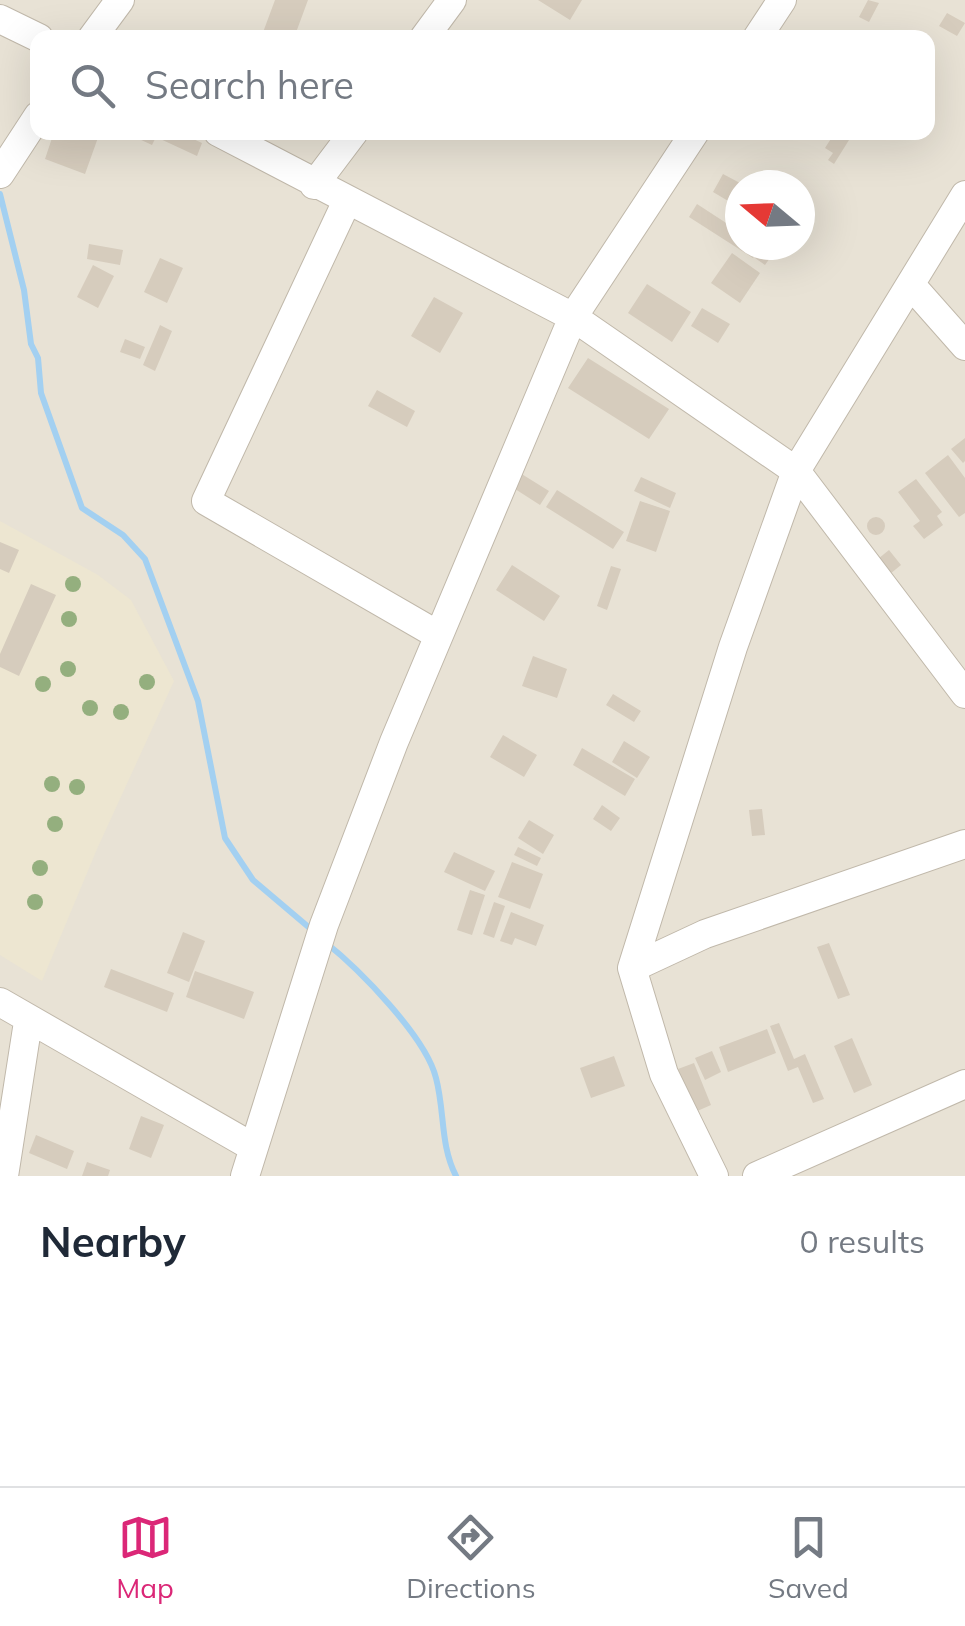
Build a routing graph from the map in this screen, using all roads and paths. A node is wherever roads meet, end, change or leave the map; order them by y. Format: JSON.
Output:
{"nodes":[{"id":1,"x":120,"y":0,"type":"edge"},
{"id":2,"x":452,"y":0,"type":"edge"},
{"id":3,"x":782,"y":0,"type":"edge"},
{"id":4,"x":0,"y":19,"type":"edge"},
{"id":5,"x":98,"y":30,"type":"edge"},
{"id":6,"x":430,"y":30,"type":"edge"},
{"id":7,"x":763,"y":30,"type":"edge"},
{"id":8,"x":30,"y":34,"type":"edge"},
{"id":9,"x":30,"y":128,"type":"edge"},
{"id":10,"x":232,"y":140,"type":"edge"},
{"id":11,"x":348,"y":140,"type":"edge"},
{"id":12,"x":690,"y":140,"type":"edge"},
{"id":13,"x":3,"y":169,"type":"edge"},
{"id":14,"x":314,"y":185,"type":"junction"},
{"id":15,"x":965,"y":195,"type":"edge"},
{"id":16,"x":346,"y":204,"type":"junction"},
{"id":17,"x":912,"y":286,"type":"junction"},
{"id":18,"x":572,"y":318,"type":"junction"},
{"id":19,"x":965,"y":346,"type":"edge"},
{"id":20,"x":796,"y":471,"type":"junction"},
{"id":21,"x":438,"y":635,"type":"junction"},
{"id":22,"x":965,"y":694,"type":"edge"},
{"id":23,"x":965,"y":844,"type":"edge"},
{"id":24,"x":632,"y":968,"type":"junction"},
{"id":25,"x":0,"y":1002,"type":"edge"},
{"id":26,"x":28,"y":1022,"type":"junction"},
{"id":27,"x":965,"y":1084,"type":"edge"},
{"id":28,"x":252,"y":1146,"type":"junction"},
{"id":29,"x":4,"y":1176,"type":"edge"},
{"id":30,"x":245,"y":1176,"type":"edge"},
{"id":31,"x":714,"y":1176,"type":"edge"},
{"id":32,"x":756,"y":1176,"type":"edge"}],
"edges":[{"from":1,"to":5,"type":"street"},
{"from":2,"to":6,"type":"street"},
{"from":3,"to":7,"type":"street"},
{"from":4,"to":8,"type":"street"},
{"from":9,"to":13,"type":"street"},
{"from":10,"to":14,"type":"street"},
{"from":11,"to":14,"type":"street"},
{"from":12,"to":18,"type":"street"},
{"from":14,"to":16,"type":"street"},
{"from":15,"to":17,"type":"street"},
{"from":16,"to":18,"type":"street"},
{"from":16,"to":21,"type":"street"},
{"from":17,"to":19,"type":"street"},
{"from":17,"to":20,"type":"street"},
{"from":18,"to":20,"type":"street"},
{"from":18,"to":21,"type":"street"},
{"from":20,"to":22,"type":"street"},
{"from":20,"to":24,"type":"street"},
{"from":21,"to":28,"type":"street"},
{"from":23,"to":24,"type":"street"},
{"from":24,"to":31,"type":"street"},
{"from":25,"to":26,"type":"street"},
{"from":26,"to":28,"type":"street"},
{"from":26,"to":29,"type":"street"},
{"from":27,"to":32,"type":"street"},
{"from":28,"to":30,"type":"street"}]}
